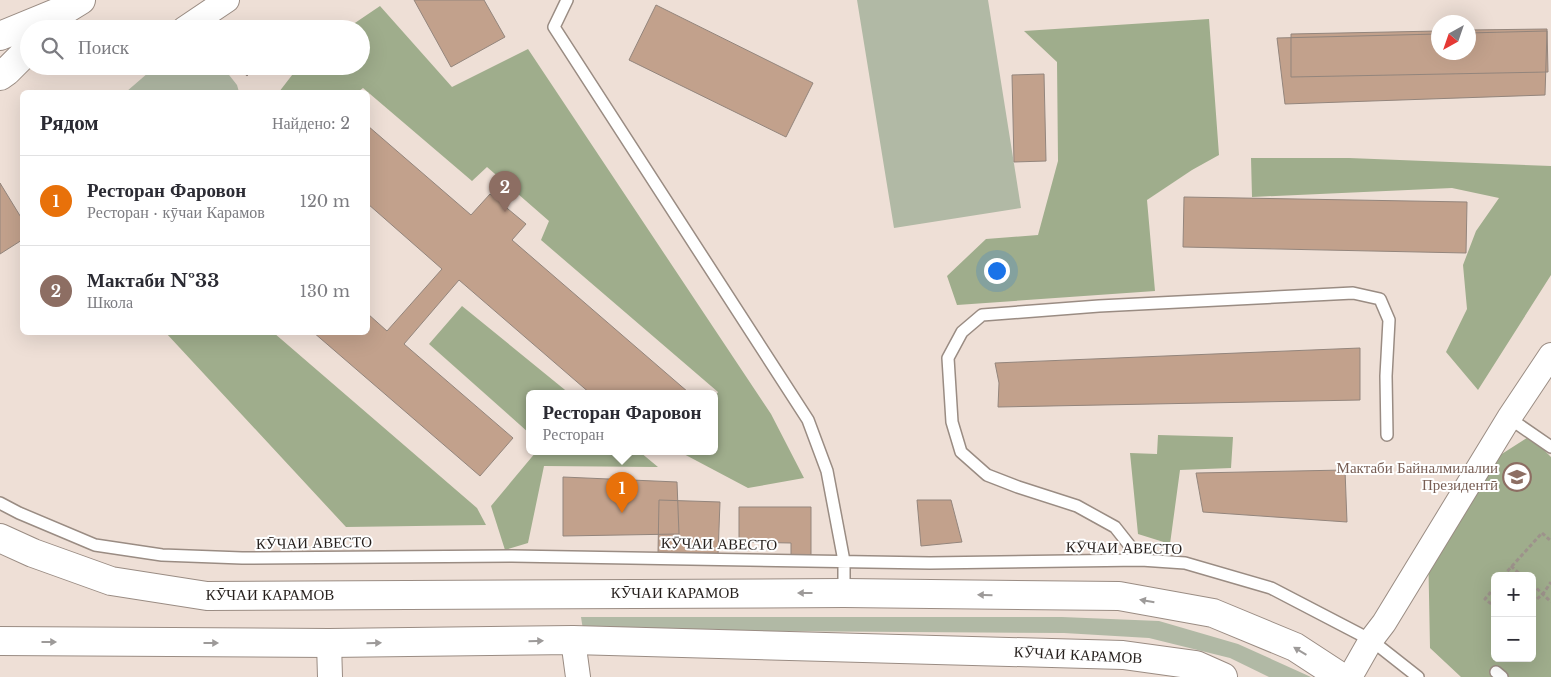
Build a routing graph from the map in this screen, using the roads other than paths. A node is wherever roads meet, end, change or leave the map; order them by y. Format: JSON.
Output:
{"nodes":[{"id":1,"x":227,"y":0,"type":"edge"},
{"id":2,"x":567,"y":0,"type":"edge"},
{"id":3,"x":75,"y":4,"type":"edge"},
{"id":4,"x":38,"y":20,"type":"edge"},
{"id":5,"x":58,"y":20,"type":"edge"},
{"id":6,"x":197,"y":20,"type":"edge"},
{"id":7,"x":20,"y":27,"type":"edge"},
{"id":8,"x":0,"y":36,"type":"edge"},
{"id":9,"x":20,"y":58,"type":"edge"},
{"id":10,"x":0,"y":76,"type":"edge"},
{"id":11,"x":1551,"y":355,"type":"edge"},
{"id":12,"x":1510,"y":418,"type":"junction"},
{"id":13,"x":1387,"y":434,"type":"dead end"},
{"id":14,"x":1551,"y":447,"type":"edge"},
{"id":15,"x":0,"y":503,"type":"edge"},
{"id":16,"x":0,"y":538,"type":"edge"},
{"id":17,"x":1141,"y":560,"type":"junction"},
{"id":18,"x":844,"y":561,"type":"junction"},
{"id":19,"x":844,"y":592,"type":"junction"},
{"id":20,"x":573,"y":640,"type":"junction"},
{"id":21,"x":1370,"y":640,"type":"junction"},
{"id":22,"x":0,"y":641,"type":"edge"},
{"id":23,"x":329,"y":644,"type":"junction"},
{"id":24,"x":330,"y":677,"type":"edge"},
{"id":25,"x":578,"y":677,"type":"edge"},
{"id":26,"x":1223,"y":677,"type":"edge"},
{"id":27,"x":1341,"y":677,"type":"edge"},
{"id":28,"x":1350,"y":677,"type":"edge"},
{"id":29,"x":1418,"y":677,"type":"edge"}],
"edges":[{"from":1,"to":6,"type":"street"},
{"from":2,"to":18,"type":"lane"},
{"from":3,"to":4,"type":"main road"},
{"from":3,"to":5,"type":"main road"},
{"from":7,"to":8,"type":"main road"},
{"from":9,"to":10,"type":"main road"},
{"from":11,"to":12,"type":"street"},
{"from":12,"to":14,"type":"lane"},
{"from":12,"to":21,"type":"street"},
{"from":13,"to":17,"type":"lane"},
{"from":15,"to":18,"type":"lane","name":"КӮЧАИ АВЕСТО"},
{"from":19,"to":16,"type":"main road","name":"КӮЧАИ КАРАМОВ","one_way":true},
{"from":17,"to":18,"type":"lane","name":"КӮЧАИ АВЕСТО"},
{"from":17,"to":21,"type":"lane","name":"КӮЧАИ АВЕСТО"},
{"from":18,"to":19,"type":"lane"},
{"from":27,"to":19,"type":"main road","name":"КӮЧАИ КАРАМОВ","one_way":true},
{"from":23,"to":20,"type":"main road","name":"КӮЧАИ КАРАМОВ","one_way":true},
{"from":20,"to":25,"type":"street"},
{"from":20,"to":26,"type":"main road","name":"КӮЧАИ КАРАМОВ"},
{"from":21,"to":28,"type":"street"},
{"from":21,"to":29,"type":"lane","name":"КӮЧАИ АВЕСТО"},
{"from":22,"to":23,"type":"main road","name":"КӮЧАИ КАРАМОВ","one_way":true},
{"from":23,"to":24,"type":"street"}]}
